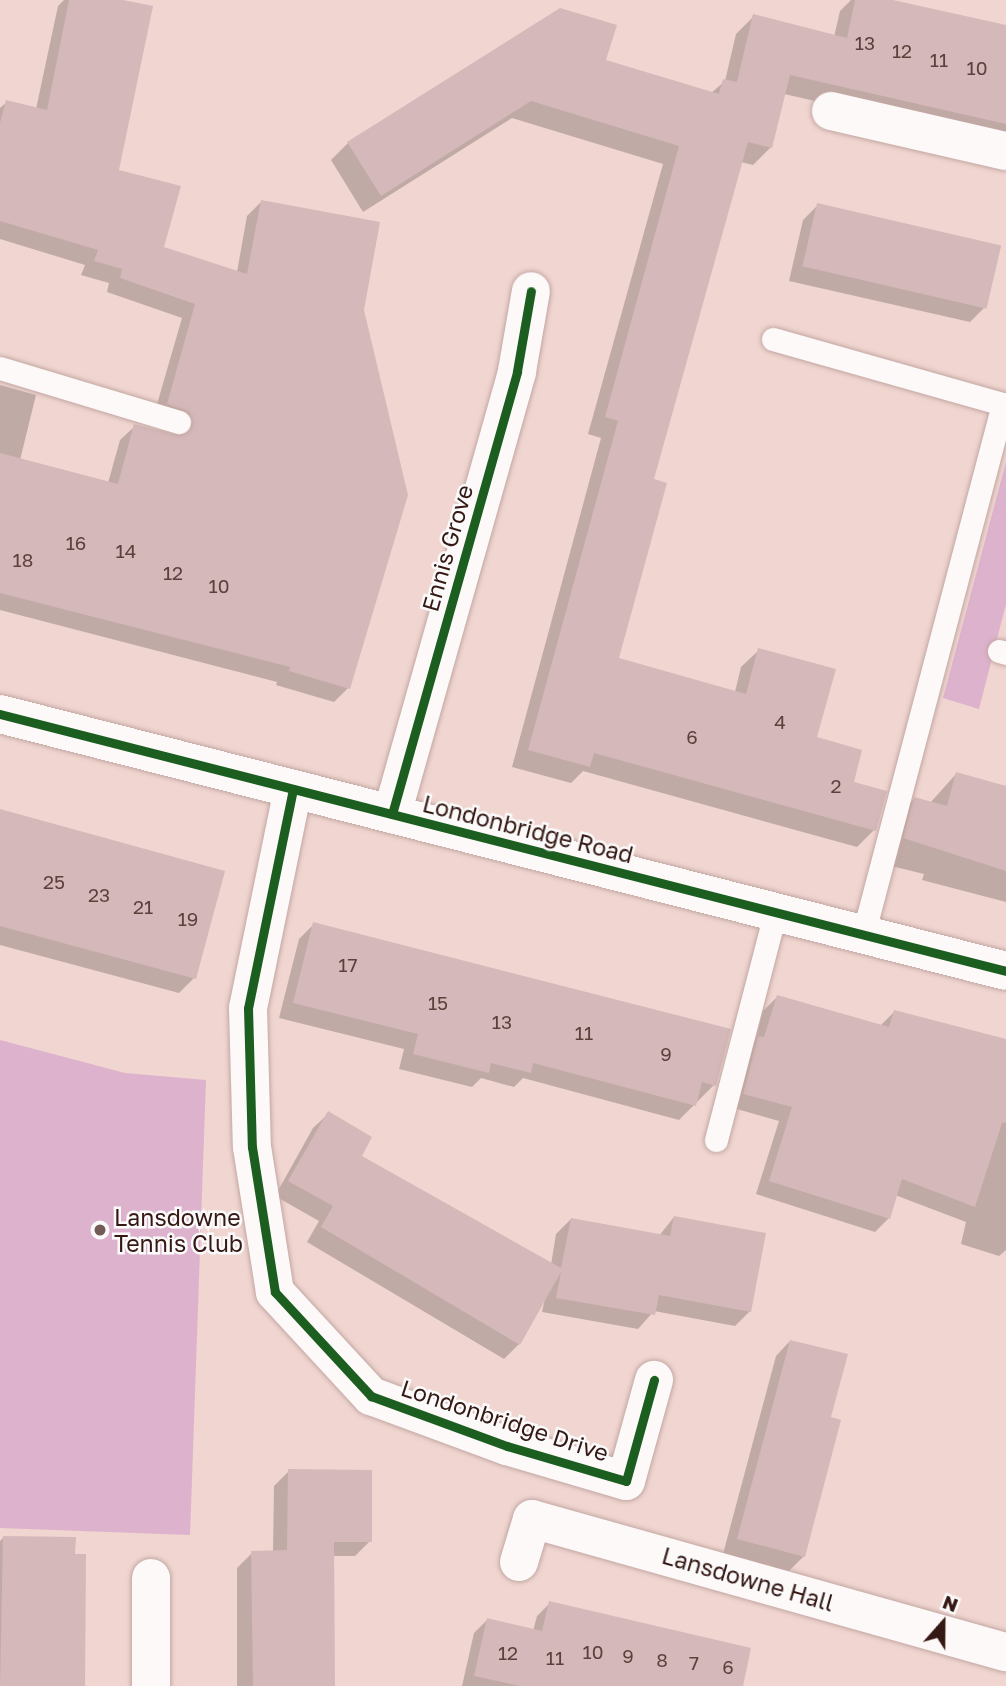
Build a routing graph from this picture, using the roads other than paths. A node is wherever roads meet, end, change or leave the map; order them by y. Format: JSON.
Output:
{"nodes":[{"id":1,"x":831,"y":111,"type":"dead end"},
{"id":2,"x":1006,"y":151,"type":"edge"},
{"id":3,"x":531,"y":291,"type":"dead end"},
{"id":4,"x":773,"y":339,"type":"dead end"},
{"id":5,"x":0,"y":368,"type":"edge"},
{"id":6,"x":179,"y":422,"type":"dead end"},
{"id":7,"x":0,"y":714,"type":"edge"},
{"id":8,"x":293,"y":789,"type":"junction"},
{"id":9,"x":392,"y":814,"type":"junction"},
{"id":10,"x":775,"y":913,"type":"junction"},
{"id":11,"x":863,"y":935,"type":"junction"},
{"id":12,"x":1006,"y":971,"type":"edge"},
{"id":13,"x":716,"y":1140,"type":"dead end"},
{"id":14,"x":654,"y":1380,"type":"dead end"},
{"id":15,"x":519,"y":1562,"type":"dead end"},
{"id":16,"x":150,"y":1578,"type":"dead end"},
{"id":17,"x":1006,"y":1652,"type":"edge"},
{"id":18,"x":151,"y":1686,"type":"edge"}],
"edges":[{"from":1,"to":2,"type":"street"},
{"from":3,"to":9,"type":"street","name":"Ennis Grove"},
{"from":4,"to":11,"type":"lane"},
{"from":5,"to":6,"type":"lane"},
{"from":7,"to":8,"type":"street","name":"Londonbridge Road"},
{"from":8,"to":9,"type":"street","name":"Londonbridge Road"},
{"from":8,"to":14,"type":"street","name":"Londonbridge Drive"},
{"from":9,"to":10,"type":"street","name":"Londonbridge Road"},
{"from":10,"to":11,"type":"street","name":"Londonbridge Road"},
{"from":10,"to":13,"type":"lane"},
{"from":11,"to":12,"type":"street","name":"Londonbridge Road"},
{"from":15,"to":17,"type":"street","name":"Lansdowne Hall"},
{"from":16,"to":18,"type":"street"}]}
